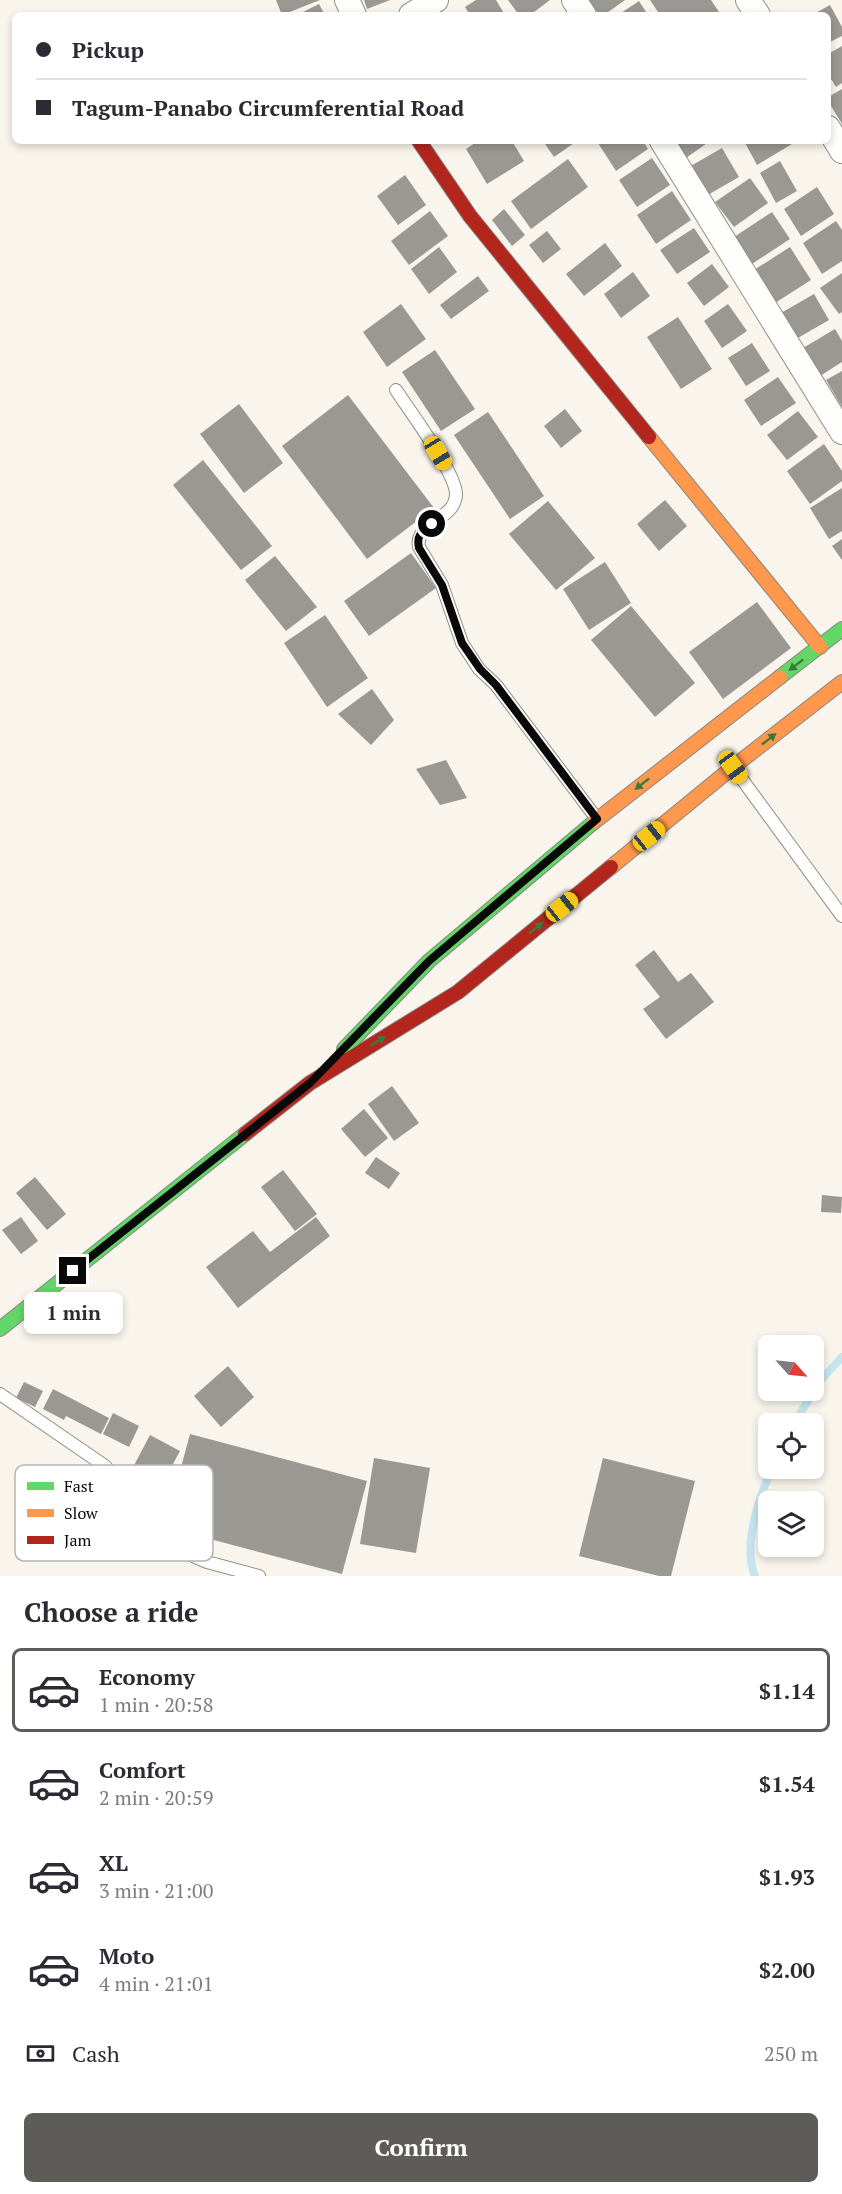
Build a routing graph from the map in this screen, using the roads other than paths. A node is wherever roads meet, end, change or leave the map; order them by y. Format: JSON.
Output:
{"nodes":[{"id":1,"x":436,"y":0,"type":"edge"},
{"id":2,"x":416,"y":12,"type":"edge"},
{"id":3,"x":831,"y":133,"type":"edge"},
{"id":4,"x":421,"y":144,"type":"edge"},
{"id":5,"x":664,"y":144,"type":"edge"},
{"id":6,"x":842,"y":151,"type":"edge"},
{"id":7,"x":396,"y":390,"type":"dead end"},
{"id":8,"x":842,"y":432,"type":"edge"},
{"id":9,"x":842,"y":629,"type":"edge"},
{"id":10,"x":820,"y":646,"type":"junction"},
{"id":11,"x":842,"y":682,"type":"edge"},
{"id":12,"x":733,"y":767,"type":"junction"},
{"id":13,"x":597,"y":819,"type":"junction"},
{"id":14,"x":842,"y":916,"type":"edge"},
{"id":15,"x":310,"y":1083,"type":"junction"},
{"id":16,"x":0,"y":1329,"type":"edge"},
{"id":17,"x":0,"y":1394,"type":"edge"},
{"id":18,"x":104,"y":1465,"type":"edge"},
{"id":19,"x":205,"y":1561,"type":"edge"},
{"id":20,"x":259,"y":1576,"type":"edge"}],
"edges":[{"from":1,"to":2,"type":"street"},
{"from":3,"to":6,"type":"street"},
{"from":4,"to":10,"type":"main road"},
{"from":5,"to":8,"type":"street"},
{"from":7,"to":13,"type":"lane"},
{"from":9,"to":10,"type":"main road"},
{"from":10,"to":13,"type":"main road","one_way":true},
{"from":12,"to":11,"type":"main road","one_way":true},
{"from":12,"to":14,"type":"lane"},
{"from":15,"to":12,"type":"main road","one_way":true},
{"from":13,"to":15,"type":"main road"},
{"from":15,"to":16,"type":"main road"},
{"from":17,"to":18,"type":"lane"},
{"from":19,"to":20,"type":"lane"}]}
